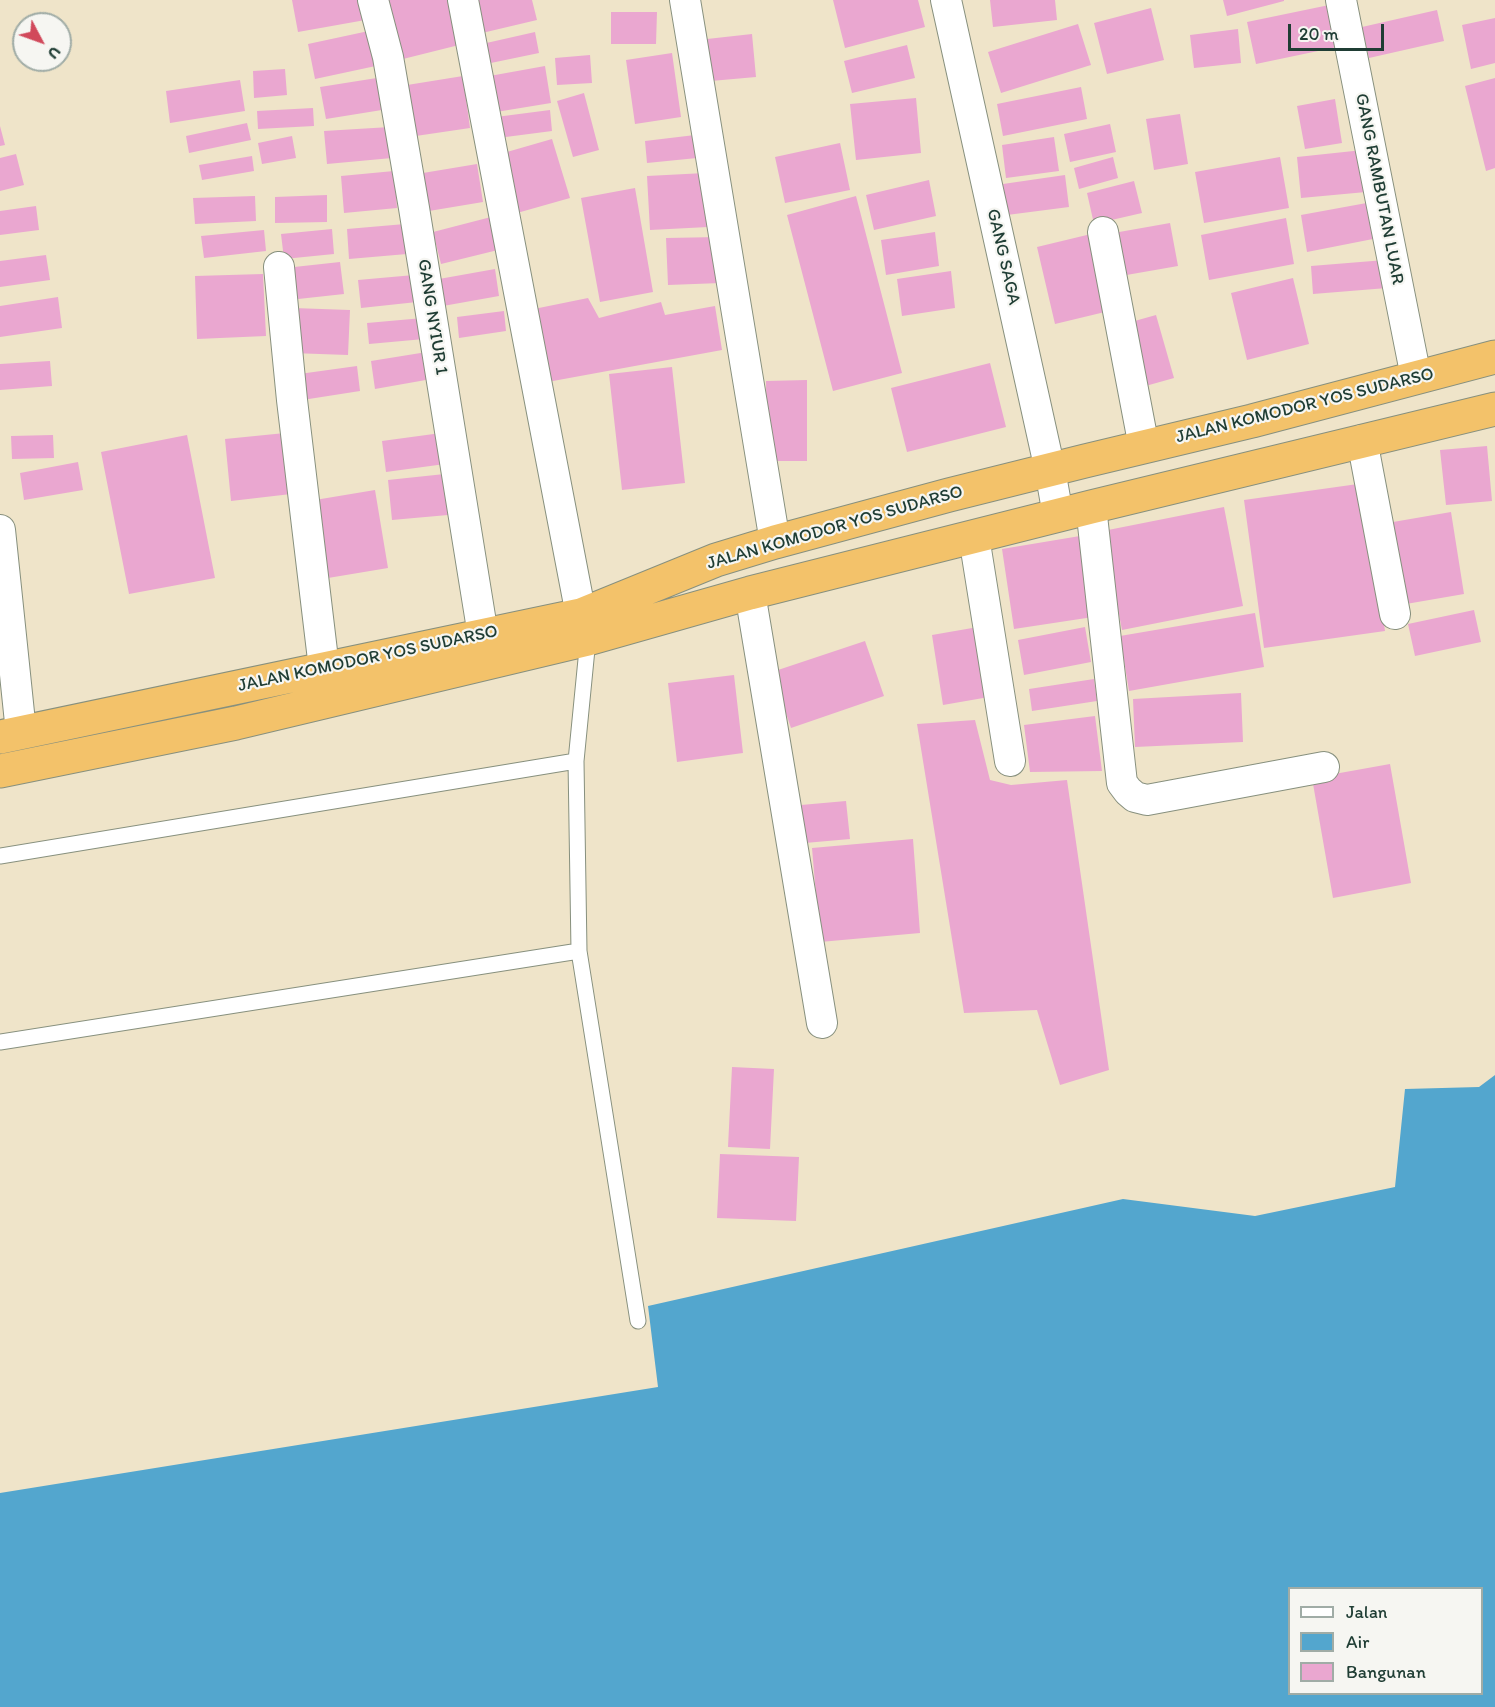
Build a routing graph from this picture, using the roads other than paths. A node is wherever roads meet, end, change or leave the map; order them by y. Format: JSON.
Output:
{"nodes":[{"id":1,"x":374,"y":0,"type":"edge"},
{"id":2,"x":463,"y":0,"type":"edge"},
{"id":3,"x":686,"y":0,"type":"edge"},
{"id":4,"x":946,"y":0,"type":"edge"},
{"id":5,"x":1341,"y":0,"type":"edge"},
{"id":6,"x":1103,"y":232,"type":"dead end"},
{"id":7,"x":279,"y":267,"type":"dead end"},
{"id":8,"x":1495,"y":357,"type":"edge"},
{"id":9,"x":1416,"y":377,"type":"junction"},
{"id":10,"x":1495,"y":410,"type":"edge"},
{"id":11,"x":1362,"y":440,"type":"junction"},
{"id":12,"x":1143,"y":441,"type":"junction"},
{"id":13,"x":1050,"y":470,"type":"junction"},
{"id":14,"x":1090,"y":507,"type":"junction"},
{"id":15,"x":1058,"y":515,"type":"junction"},
{"id":16,"x":0,"y":530,"type":"edge"},
{"id":17,"x":974,"y":537,"type":"junction"},
{"id":18,"x":775,"y":542,"type":"junction"},
{"id":19,"x":750,"y":593,"type":"junction"},
{"id":20,"x":1395,"y":614,"type":"dead end"},
{"id":21,"x":585,"y":627,"type":"junction"},
{"id":22,"x":483,"y":635,"type":"junction"},
{"id":23,"x":324,"y":668,"type":"junction"},
{"id":24,"x":10,"y":734,"type":"edge"},
{"id":25,"x":576,"y":761,"type":"junction"},
{"id":26,"x":1010,"y":761,"type":"dead end"},
{"id":27,"x":1324,"y":767,"type":"dead end"},
{"id":28,"x":0,"y":771,"type":"edge"},
{"id":29,"x":0,"y":856,"type":"edge"},
{"id":30,"x":579,"y":951,"type":"junction"},
{"id":31,"x":822,"y":1023,"type":"dead end"},
{"id":32,"x":0,"y":1042,"type":"edge"},
{"id":33,"x":638,"y":1321,"type":"dead end"}],
"edges":[{"from":1,"to":22,"type":"street","name":"GANG NYIUR 1"},
{"from":2,"to":21,"type":"street"},
{"from":3,"to":18,"type":"street"},
{"from":4,"to":13,"type":"street","name":"GANG SAGA"},
{"from":5,"to":9,"type":"street","name":"GANG RAMBUTAN LUAR"},
{"from":6,"to":12,"type":"street"},
{"from":7,"to":23,"type":"street"},
{"from":8,"to":9,"type":"highway","name":"JALAN KOMODOR YOS SUDARSO"},
{"from":9,"to":12,"type":"highway","name":"JALAN KOMODOR YOS SUDARSO"},
{"from":10,"to":11,"type":"highway"},
{"from":11,"to":14,"type":"highway"},
{"from":11,"to":20,"type":"street"},
{"from":12,"to":13,"type":"highway","name":"JALAN KOMODOR YOS SUDARSO"},
{"from":13,"to":15,"type":"street","name":"GANG SAGA"},
{"from":13,"to":18,"type":"highway","name":"JALAN KOMODOR YOS SUDARSO"},
{"from":14,"to":15,"type":"highway"},
{"from":14,"to":27,"type":"street"},
{"from":15,"to":17,"type":"highway"},
{"from":16,"to":24,"type":"street"},
{"from":17,"to":19,"type":"highway"},
{"from":17,"to":26,"type":"street"},
{"from":18,"to":21,"type":"highway","name":"JALAN KOMODOR YOS SUDARSO"},
{"from":19,"to":21,"type":"highway"},
{"from":19,"to":31,"type":"street"},
{"from":21,"to":22,"type":"highway","name":"JALAN KOMODOR YOS SUDARSO"},
{"from":21,"to":25,"type":"lane"},
{"from":21,"to":28,"type":"highway"},
{"from":22,"to":23,"type":"highway","name":"JALAN KOMODOR YOS SUDARSO"},
{"from":23,"to":24,"type":"highway","name":"JALAN KOMODOR YOS SUDARSO"},
{"from":25,"to":29,"type":"lane"},
{"from":25,"to":30,"type":"lane"},
{"from":30,"to":32,"type":"lane"},
{"from":30,"to":33,"type":"lane"}]}
